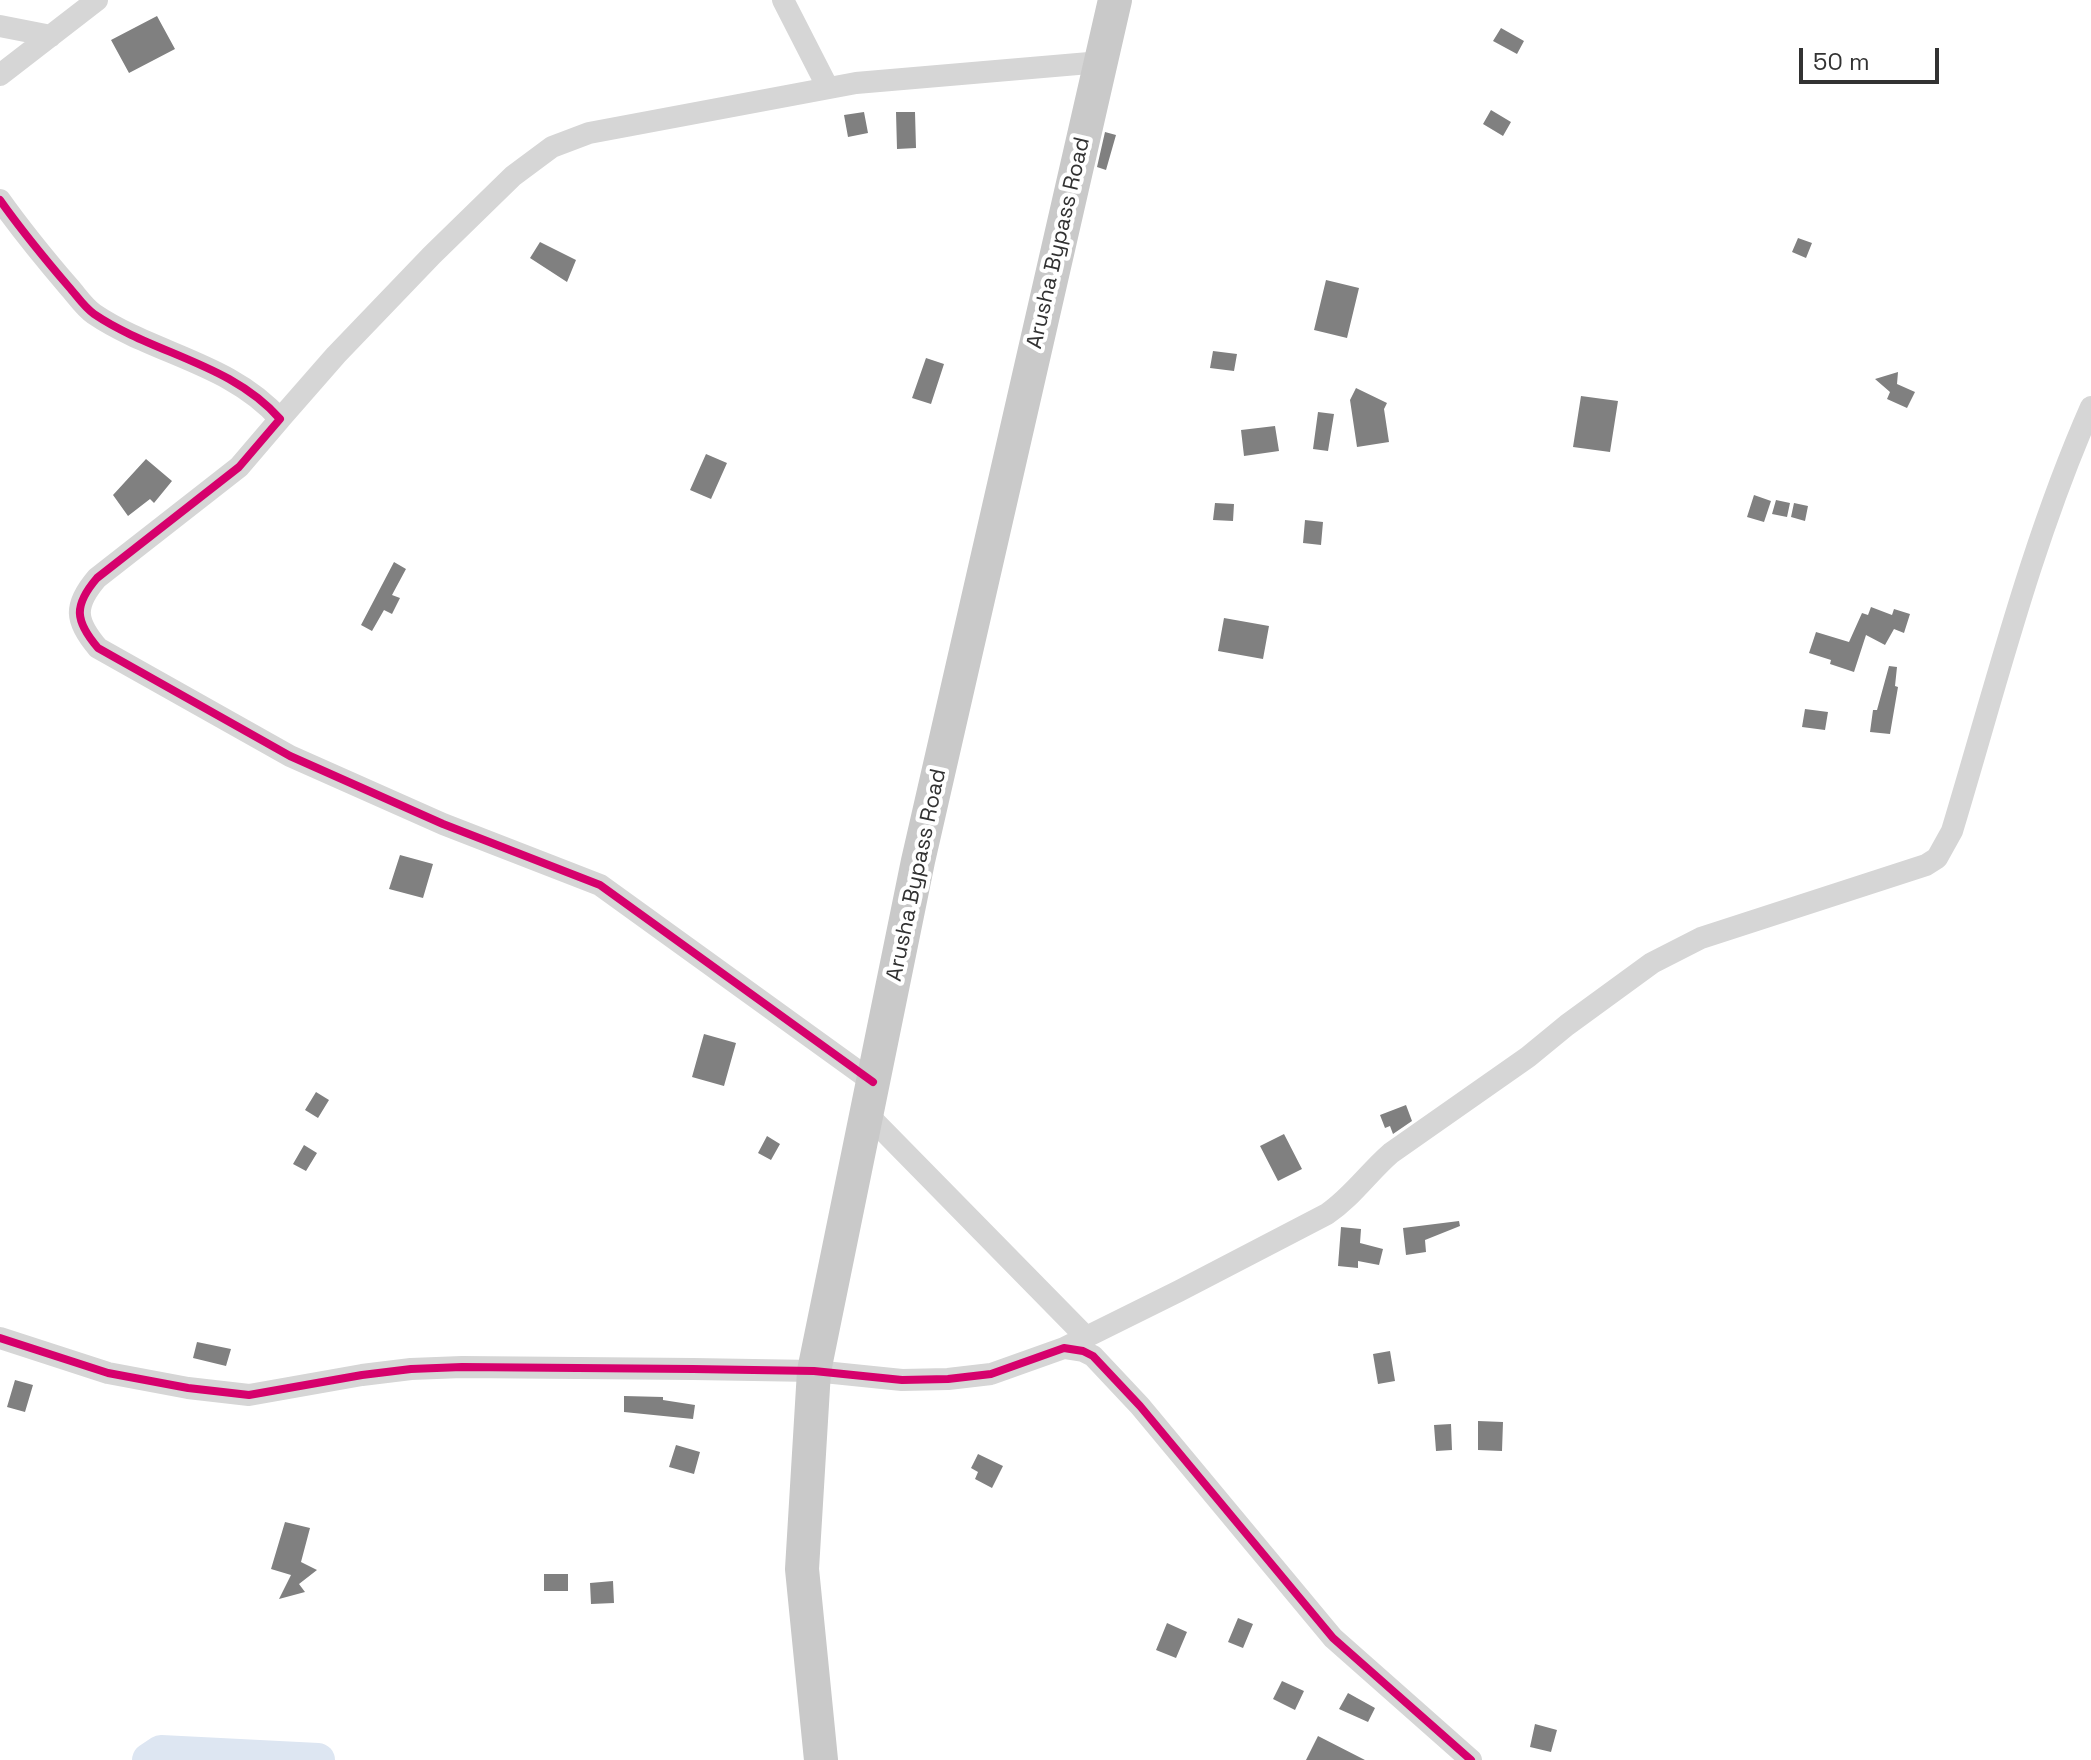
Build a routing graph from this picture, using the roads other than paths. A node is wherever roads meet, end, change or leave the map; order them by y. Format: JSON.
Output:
{"nodes":[{"id":1,"x":97,"y":0,"type":"edge"},
{"id":2,"x":783,"y":0,"type":"edge"},
{"id":3,"x":1115,"y":0,"type":"edge"},
{"id":4,"x":0,"y":26,"type":"edge"},
{"id":5,"x":51,"y":36,"type":"junction"},
{"id":6,"x":1101,"y":62,"type":"junction"},
{"id":7,"x":0,"y":75,"type":"edge"},
{"id":8,"x":828,"y":88,"type":"junction"},
{"id":9,"x":0,"y":200,"type":"edge"},
{"id":10,"x":2091,"y":407,"type":"edge"},
{"id":11,"x":280,"y":419,"type":"junction"},
{"id":12,"x":870,"y":1098,"type":"junction"},
{"id":13,"x":1086,"y":1337,"type":"junction"},
{"id":14,"x":0,"y":1338,"type":"edge"},
{"id":15,"x":1064,"y":1348,"type":"junction"},
{"id":16,"x":814,"y":1371,"type":"junction"},
{"id":17,"x":821,"y":1760,"type":"edge"},
{"id":18,"x":1471,"y":1760,"type":"edge"}],
"edges":[{"from":1,"to":5,"type":"street"},
{"from":2,"to":8,"type":"street"},
{"from":3,"to":6,"type":"main road","name":"Arusha Bypass Road"},
{"from":4,"to":5,"type":"street"},
{"from":5,"to":7,"type":"street"},
{"from":6,"to":8,"type":"street"},
{"from":6,"to":12,"type":"main road","name":"Arusha Bypass Road"},
{"from":8,"to":11,"type":"street"},
{"from":9,"to":11,"type":"street"},
{"from":10,"to":13,"type":"street"},
{"from":11,"to":12,"type":"street"},
{"from":12,"to":13,"type":"street"},
{"from":12,"to":16,"type":"main road","name":"Arusha Bypass Road"},
{"from":13,"to":15,"type":"street"},
{"from":14,"to":16,"type":"street"},
{"from":15,"to":16,"type":"street"},
{"from":15,"to":18,"type":"street"},
{"from":16,"to":17,"type":"main road","name":"Arusha Bypass Road"}]}
